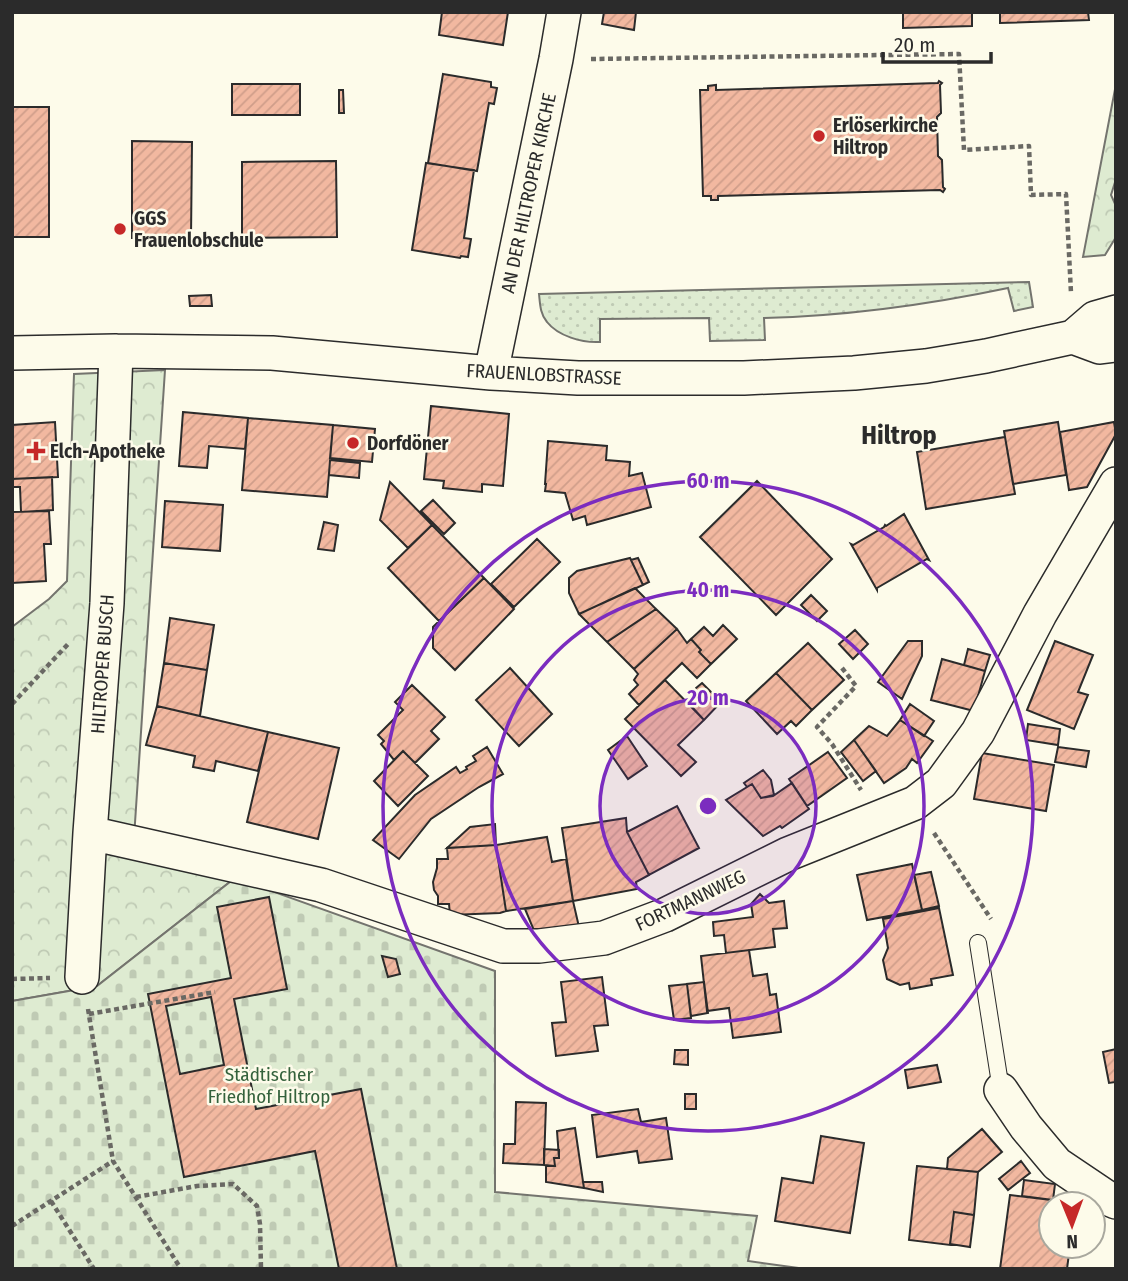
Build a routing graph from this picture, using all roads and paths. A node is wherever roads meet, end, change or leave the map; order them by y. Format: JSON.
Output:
{"nodes":[{"id":1,"x":564,"y":12,"type":"edge"},
{"id":2,"x":556,"y":59,"type":"junction"},
{"id":3,"x":1069,"y":270,"type":"dead end"},
{"id":4,"x":1116,"y":312,"type":"edge"},
{"id":5,"x":1073,"y":337,"type":"junction"},
{"id":6,"x":1116,"y":345,"type":"edge"},
{"id":7,"x":116,"y":351,"type":"junction"},
{"id":8,"x":12,"y":353,"type":"edge"},
{"id":9,"x":491,"y":373,"type":"junction"},
{"id":10,"x":1116,"y":484,"type":"edge"},
{"id":11,"x":69,"y":643,"type":"dead end"},
{"id":12,"x":842,"y":668,"type":"dead end"},
{"id":13,"x":12,"y":704,"type":"edge"},
{"id":14,"x":915,"y":803,"type":"junction"},
{"id":15,"x":879,"y":817,"type":"junction"},
{"id":16,"x":90,"y":833,"type":"junction"},
{"id":17,"x":978,"y":943,"type":"joint"},
{"id":18,"x":82,"y":977,"type":"dead end"},
{"id":19,"x":215,"y":992,"type":"dead end"},
{"id":20,"x":89,"y":1014,"type":"dead end"},
{"id":21,"x":93,"y":1042,"type":"dead end"},
{"id":22,"x":1001,"y":1090,"type":"joint"},
{"id":23,"x":113,"y":1161,"type":"junction"},
{"id":24,"x":136,"y":1197,"type":"junction"},
{"id":25,"x":51,"y":1200,"type":"junction"},
{"id":26,"x":1116,"y":1202,"type":"edge"},
{"id":27,"x":12,"y":1226,"type":"edge"},
{"id":28,"x":94,"y":1269,"type":"edge"},
{"id":29,"x":181,"y":1269,"type":"edge"},
{"id":30,"x":261,"y":1269,"type":"edge"}],
"edges":[{"from":1,"to":2,"type":"street","name":"AN DER HILTROPER KIRCHE"},
{"from":2,"to":3,"type":"path"},
{"from":2,"to":9,"type":"street","name":"AN DER HILTROPER KIRCHE"},
{"from":4,"to":5,"type":"street","name":"FRAUENLOBSTRASSE"},
{"from":5,"to":6,"type":"street","name":"FRAUENLOBSTRASSE"},
{"from":5,"to":9,"type":"street","name":"FRAUENLOBSTRASSE"},
{"from":7,"to":8,"type":"street","name":"FRAUENLOBSTRASSE"},
{"from":7,"to":9,"type":"street","name":"FRAUENLOBSTRASSE"},
{"from":7,"to":16,"type":"street","name":"HILTROPER BUSCH"},
{"from":10,"to":14,"type":"street","name":"FORTMANNWEG"},
{"from":11,"to":13,"type":"path"},
{"from":12,"to":15,"type":"path"},
{"from":14,"to":15,"type":"street","name":"FORTMANNWEG"},
{"from":14,"to":17,"type":"path"},
{"from":15,"to":16,"type":"street","name":"FORTMANNWEG"},
{"from":16,"to":18,"type":"street","name":"HILTROPER BUSCH"},
{"from":17,"to":22,"type":"lane"},
{"from":19,"to":20,"type":"path"},
{"from":21,"to":23,"type":"path"},
{"from":22,"to":26,"type":"street"},
{"from":23,"to":24,"type":"path"},
{"from":23,"to":25,"type":"path"},
{"from":24,"to":29,"type":"path"},
{"from":24,"to":30,"type":"path"},
{"from":25,"to":27,"type":"path"},
{"from":25,"to":28,"type":"path"}]}
